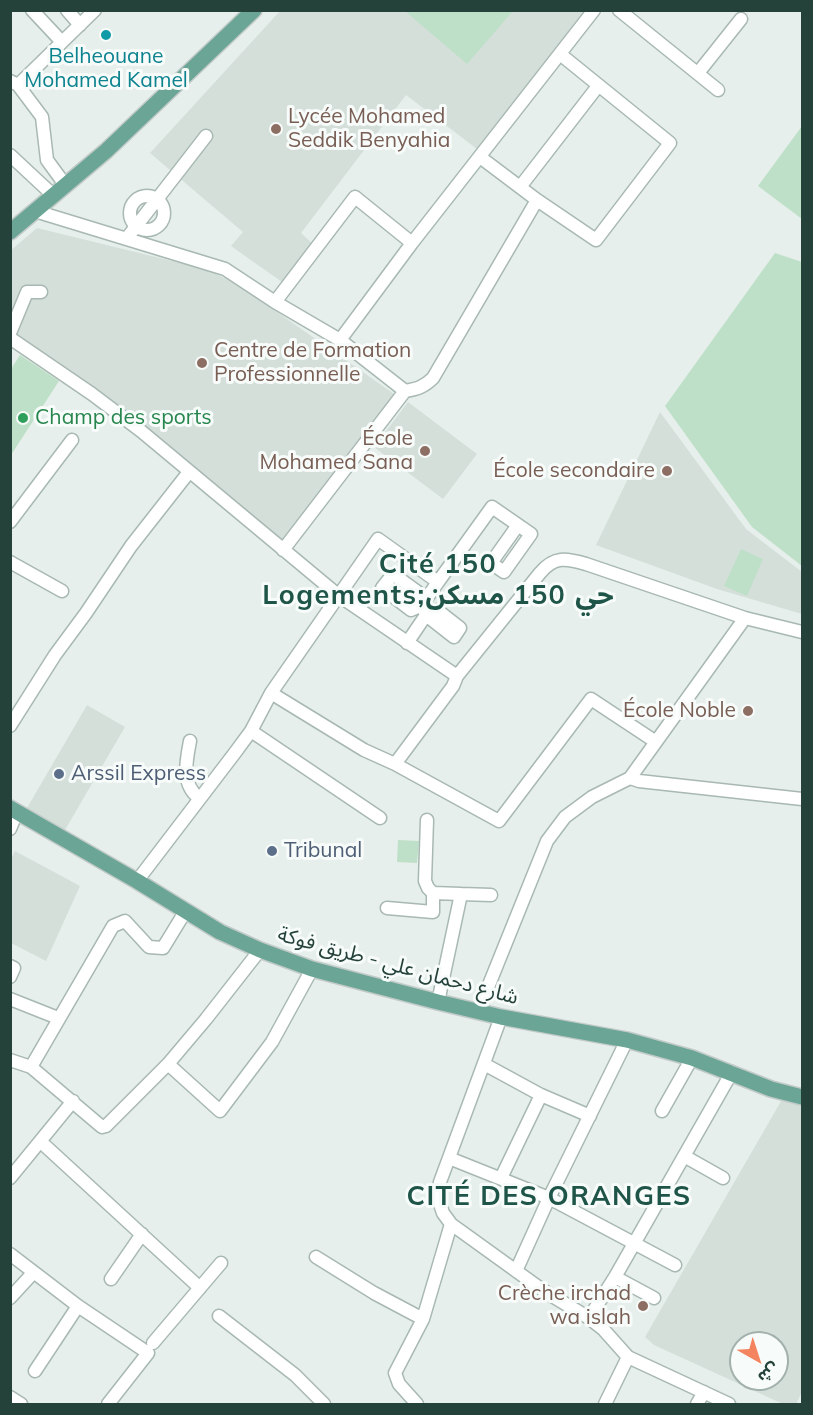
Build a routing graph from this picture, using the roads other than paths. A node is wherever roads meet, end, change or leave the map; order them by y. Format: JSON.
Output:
{"nodes":[{"id":1,"x":32,"y":10,"type":"edge"},
{"id":2,"x":67,"y":10,"type":"edge"},
{"id":3,"x":95,"y":10,"type":"edge"},
{"id":4,"x":254,"y":10,"type":"edge"},
{"id":5,"x":594,"y":10,"type":"edge"},
{"id":6,"x":620,"y":10,"type":"edge"},
{"id":7,"x":741,"y":19,"type":"dead end"},
{"id":8,"x":80,"y":25,"type":"junction"},
{"id":9,"x":62,"y":42,"type":"junction"},
{"id":10,"x":560,"y":54,"type":"junction"},
{"id":11,"x":698,"y":73,"type":"junction"},
{"id":12,"x":14,"y":83,"type":"edge"},
{"id":13,"x":598,"y":86,"type":"junction"},
{"id":14,"x":718,"y":90,"type":"dead end"},
{"id":15,"x":206,"y":136,"type":"dead end"},
{"id":16,"x":10,"y":155,"type":"edge"},
{"id":17,"x":480,"y":157,"type":"junction"},
{"id":18,"x":66,"y":186,"type":"junction"},
{"id":19,"x":520,"y":187,"type":"junction"},
{"id":20,"x":54,"y":196,"type":"junction"},
{"id":21,"x":537,"y":200,"type":"junction"},
{"id":22,"x":35,"y":212,"type":"junction"},
{"id":23,"x":10,"y":232,"type":"edge"},
{"id":24,"x":127,"y":238,"type":"junction"},
{"id":25,"x":412,"y":243,"type":"junction"},
{"id":26,"x":41,"y":292,"type":"dead end"},
{"id":27,"x":274,"y":302,"type":"junction"},
{"id":28,"x":10,"y":333,"type":"edge"},
{"id":29,"x":10,"y":338,"type":"edge"},
{"id":30,"x":340,"y":340,"type":"junction"},
{"id":31,"x":405,"y":391,"type":"junction"},
{"id":32,"x":72,"y":440,"type":"dead end"},
{"id":33,"x":189,"y":472,"type":"junction"},
{"id":34,"x":10,"y":522,"type":"edge"},
{"id":35,"x":518,"y":525,"type":"dead end"},
{"id":36,"x":283,"y":550,"type":"junction"},
{"id":37,"x":10,"y":562,"type":"edge"},
{"id":38,"x":438,"y":582,"type":"junction"},
{"id":39,"x":62,"y":591,"type":"dead end"},
{"id":40,"x":338,"y":595,"type":"junction"},
{"id":41,"x":746,"y":618,"type":"junction"},
{"id":42,"x":802,"y":632,"type":"edge"},
{"id":43,"x":407,"y":642,"type":"junction"},
{"id":44,"x":457,"y":676,"type":"junction"},
{"id":45,"x":271,"y":693,"type":"junction"},
{"id":46,"x":10,"y":726,"type":"edge"},
{"id":47,"x":251,"y":731,"type":"junction"},
{"id":48,"x":190,"y":741,"type":"dead end"},
{"id":49,"x":656,"y":742,"type":"junction"},
{"id":50,"x":395,"y":764,"type":"junction"},
{"id":51,"x":630,"y":778,"type":"junction"},
{"id":52,"x":199,"y":798,"type":"junction"},
{"id":53,"x":802,"y":799,"type":"edge"},
{"id":54,"x":14,"y":810,"type":"edge"},
{"id":55,"x":380,"y":818,"type":"dead end"},
{"id":56,"x":427,"y":819,"type":"dead end"},
{"id":57,"x":10,"y":829,"type":"edge"},
{"id":58,"x":137,"y":881,"type":"junction"},
{"id":59,"x":433,"y":893,"type":"junction"},
{"id":60,"x":461,"y":894,"type":"junction"},
{"id":61,"x":492,"y":895,"type":"dead end"},
{"id":62,"x":387,"y":908,"type":"dead end"},
{"id":63,"x":185,"y":912,"type":"junction"},
{"id":64,"x":260,"y":950,"type":"junction"},
{"id":65,"x":10,"y":966,"type":"edge"},
{"id":66,"x":312,"y":969,"type":"junction"},
{"id":67,"x":10,"y":977,"type":"edge"},
{"id":68,"x":10,"y":999,"type":"edge"},
{"id":69,"x":438,"y":1002,"type":"junction"},
{"id":70,"x":478,"y":1012,"type":"junction"},
{"id":71,"x":501,"y":1017,"type":"junction"},
{"id":72,"x":58,"y":1018,"type":"junction"},
{"id":73,"x":627,"y":1040,"type":"junction"},
{"id":74,"x":692,"y":1058,"type":"junction"},
{"id":75,"x":10,"y":1060,"type":"edge"},
{"id":76,"x":168,"y":1064,"type":"junction"},
{"id":77,"x":484,"y":1064,"type":"junction"},
{"id":78,"x":31,"y":1067,"type":"junction"},
{"id":79,"x":732,"y":1072,"type":"junction"},
{"id":80,"x":541,"y":1095,"type":"junction"},
{"id":81,"x":802,"y":1097,"type":"edge"},
{"id":82,"x":73,"y":1101,"type":"junction"},
{"id":83,"x":662,"y":1111,"type":"dead end"},
{"id":84,"x":590,"y":1116,"type":"junction"},
{"id":85,"x":41,"y":1142,"type":"junction"},
{"id":86,"x":684,"y":1156,"type":"junction"},
{"id":87,"x":448,"y":1158,"type":"junction"},
{"id":88,"x":10,"y":1178,"type":"edge"},
{"id":89,"x":501,"y":1178,"type":"junction"},
{"id":90,"x":723,"y":1178,"type":"dead end"},
{"id":91,"x":549,"y":1198,"type":"junction"},
{"id":92,"x":451,"y":1224,"type":"junction"},
{"id":93,"x":142,"y":1234,"type":"junction"},
{"id":94,"x":634,"y":1243,"type":"junction"},
{"id":95,"x":10,"y":1254,"type":"edge"},
{"id":96,"x":315,"y":1257,"type":"dead end"},
{"id":97,"x":221,"y":1263,"type":"dead end"},
{"id":98,"x":675,"y":1265,"type":"dead end"},
{"id":99,"x":516,"y":1270,"type":"junction"},
{"id":100,"x":33,"y":1273,"type":"junction"},
{"id":101,"x":615,"y":1277,"type":"junction"},
{"id":102,"x":111,"y":1279,"type":"dead end"},
{"id":103,"x":200,"y":1288,"type":"junction"},
{"id":104,"x":10,"y":1298,"type":"edge"},
{"id":105,"x":654,"y":1298,"type":"dead end"},
{"id":106,"x":78,"y":1306,"type":"junction"},
{"id":107,"x":219,"y":1316,"type":"dead end"},
{"id":108,"x":589,"y":1318,"type":"junction"},
{"id":109,"x":423,"y":1319,"type":"junction"},
{"id":110,"x":153,"y":1342,"type":"dead end"},
{"id":111,"x":628,"y":1357,"type":"junction"},
{"id":112,"x":35,"y":1371,"type":"dead end"},
{"id":113,"x":704,"y":1392,"type":"junction"},
{"id":114,"x":10,"y":1397,"type":"edge"},
{"id":115,"x":21,"y":1404,"type":"edge"},
{"id":116,"x":108,"y":1404,"type":"edge"},
{"id":117,"x":324,"y":1404,"type":"edge"},
{"id":118,"x":417,"y":1404,"type":"edge"},
{"id":119,"x":605,"y":1404,"type":"edge"},
{"id":120,"x":697,"y":1404,"type":"edge"},
{"id":121,"x":729,"y":1404,"type":"edge"}],
"edges":[{"from":1,"to":9,"type":"street"},
{"from":2,"to":8,"type":"street"},
{"from":3,"to":8,"type":"street"},
{"from":4,"to":18,"type":"main road"},
{"from":5,"to":10,"type":"street"},
{"from":6,"to":11,"type":"street"},
{"from":7,"to":11,"type":"street"},
{"from":8,"to":9,"type":"street"},
{"from":9,"to":12,"type":"street"},
{"from":10,"to":13,"type":"street"},
{"from":10,"to":17,"type":"street"},
{"from":11,"to":14,"type":"street"},
{"from":12,"to":18,"type":"street"},
{"from":13,"to":19,"type":"street"},
{"from":13,"to":21,"type":"street"},
{"from":15,"to":24,"type":"street"},
{"from":16,"to":20,"type":"street"},
{"from":17,"to":19,"type":"street"},
{"from":17,"to":25,"type":"street"},
{"from":18,"to":20,"type":"main road"},
{"from":19,"to":21,"type":"street"},
{"from":20,"to":22,"type":"main road"},
{"from":21,"to":31,"type":"street"},
{"from":22,"to":23,"type":"main road"},
{"from":22,"to":24,"type":"street"},
{"from":24,"to":27,"type":"street"},
{"from":25,"to":27,"type":"street"},
{"from":25,"to":30,"type":"street"},
{"from":26,"to":28,"type":"street"},
{"from":27,"to":30,"type":"street"},
{"from":29,"to":33,"type":"street"},
{"from":30,"to":31,"type":"street"},
{"from":31,"to":36,"type":"street"},
{"from":32,"to":34,"type":"street"},
{"from":33,"to":36,"type":"street"},
{"from":33,"to":46,"type":"street"},
{"from":35,"to":38,"type":"street"},
{"from":36,"to":40,"type":"street"},
{"from":37,"to":39,"type":"street"},
{"from":38,"to":40,"type":"street"},
{"from":38,"to":43,"type":"street"},
{"from":40,"to":43,"type":"street"},
{"from":40,"to":45,"type":"street"},
{"from":41,"to":42,"type":"street"},
{"from":41,"to":44,"type":"street"},
{"from":41,"to":49,"type":"street"},
{"from":43,"to":44,"type":"street"},
{"from":44,"to":50,"type":"street"},
{"from":45,"to":47,"type":"street"},
{"from":45,"to":50,"type":"street"},
{"from":47,"to":52,"type":"street"},
{"from":47,"to":55,"type":"street"},
{"from":48,"to":52,"type":"street"},
{"from":49,"to":50,"type":"street"},
{"from":49,"to":51,"type":"street"},
{"from":51,"to":53,"type":"street"},
{"from":51,"to":70,"type":"street"},
{"from":52,"to":58,"type":"street"},
{"from":54,"to":57,"type":"street"},
{"from":54,"to":58,"type":"main road","name":"شارع دحمان علي - طريق فوكة"},
{"from":56,"to":59,"type":"street"},
{"from":58,"to":63,"type":"main road","name":"شارع دحمان علي - طريق فوكة"},
{"from":59,"to":60,"type":"street"},
{"from":59,"to":62,"type":"street"},
{"from":60,"to":61,"type":"street"},
{"from":60,"to":69,"type":"street"},
{"from":63,"to":64,"type":"main road","name":"شارع دحمان علي - طريق فوكة"},
{"from":63,"to":72,"type":"street"},
{"from":64,"to":66,"type":"main road","name":"شارع دحمان علي - طريق فوكة"},
{"from":64,"to":76,"type":"street"},
{"from":65,"to":67,"type":"street"},
{"from":66,"to":69,"type":"main road","name":"شارع دحمان علي - طريق فوكة"},
{"from":66,"to":76,"type":"street"},
{"from":68,"to":72,"type":"street"},
{"from":69,"to":70,"type":"main road","name":"شارع دحمان علي - طريق فوكة"},
{"from":70,"to":71,"type":"main road","name":"شارع دحمان علي - طريق فوكة"},
{"from":71,"to":73,"type":"main road","name":"شارع دحمان علي - طريق فوكة"},
{"from":71,"to":77,"type":"street"},
{"from":72,"to":78,"type":"street"},
{"from":73,"to":74,"type":"main road","name":"شارع دحمان علي - طريق فوكة"},
{"from":73,"to":84,"type":"street"},
{"from":74,"to":79,"type":"main road","name":"شارع دحمان علي - طريق فوكة"},
{"from":74,"to":83,"type":"street"},
{"from":75,"to":78,"type":"street"},
{"from":76,"to":82,"type":"street"},
{"from":77,"to":80,"type":"street"},
{"from":77,"to":87,"type":"street"},
{"from":78,"to":82,"type":"street"},
{"from":79,"to":81,"type":"main road","name":"شارع دحمان علي - طريق فوكة"},
{"from":79,"to":86,"type":"street"},
{"from":80,"to":84,"type":"street"},
{"from":80,"to":89,"type":"street"},
{"from":82,"to":85,"type":"street"},
{"from":84,"to":91,"type":"street"},
{"from":85,"to":88,"type":"street"},
{"from":85,"to":93,"type":"street"},
{"from":86,"to":90,"type":"street"},
{"from":86,"to":94,"type":"street"},
{"from":87,"to":89,"type":"street"},
{"from":87,"to":92,"type":"street"},
{"from":89,"to":91,"type":"street"},
{"from":91,"to":94,"type":"street"},
{"from":91,"to":99,"type":"street"},
{"from":92,"to":99,"type":"street"},
{"from":92,"to":109,"type":"street"},
{"from":93,"to":102,"type":"street"},
{"from":93,"to":103,"type":"street"},
{"from":94,"to":98,"type":"street"},
{"from":94,"to":101,"type":"street"},
{"from":95,"to":100,"type":"street"},
{"from":96,"to":109,"type":"street"},
{"from":97,"to":103,"type":"street"},
{"from":99,"to":108,"type":"street"},
{"from":100,"to":104,"type":"street"},
{"from":100,"to":106,"type":"street"},
{"from":101,"to":105,"type":"street"},
{"from":101,"to":108,"type":"street"},
{"from":103,"to":110,"type":"street"},
{"from":106,"to":112,"type":"street"},
{"from":106,"to":116,"type":"street"},
{"from":107,"to":117,"type":"street"},
{"from":108,"to":111,"type":"street"},
{"from":109,"to":118,"type":"street"},
{"from":111,"to":113,"type":"street"},
{"from":111,"to":119,"type":"street"},
{"from":113,"to":120,"type":"street"},
{"from":113,"to":121,"type":"street"},
{"from":114,"to":115,"type":"street"}]}
